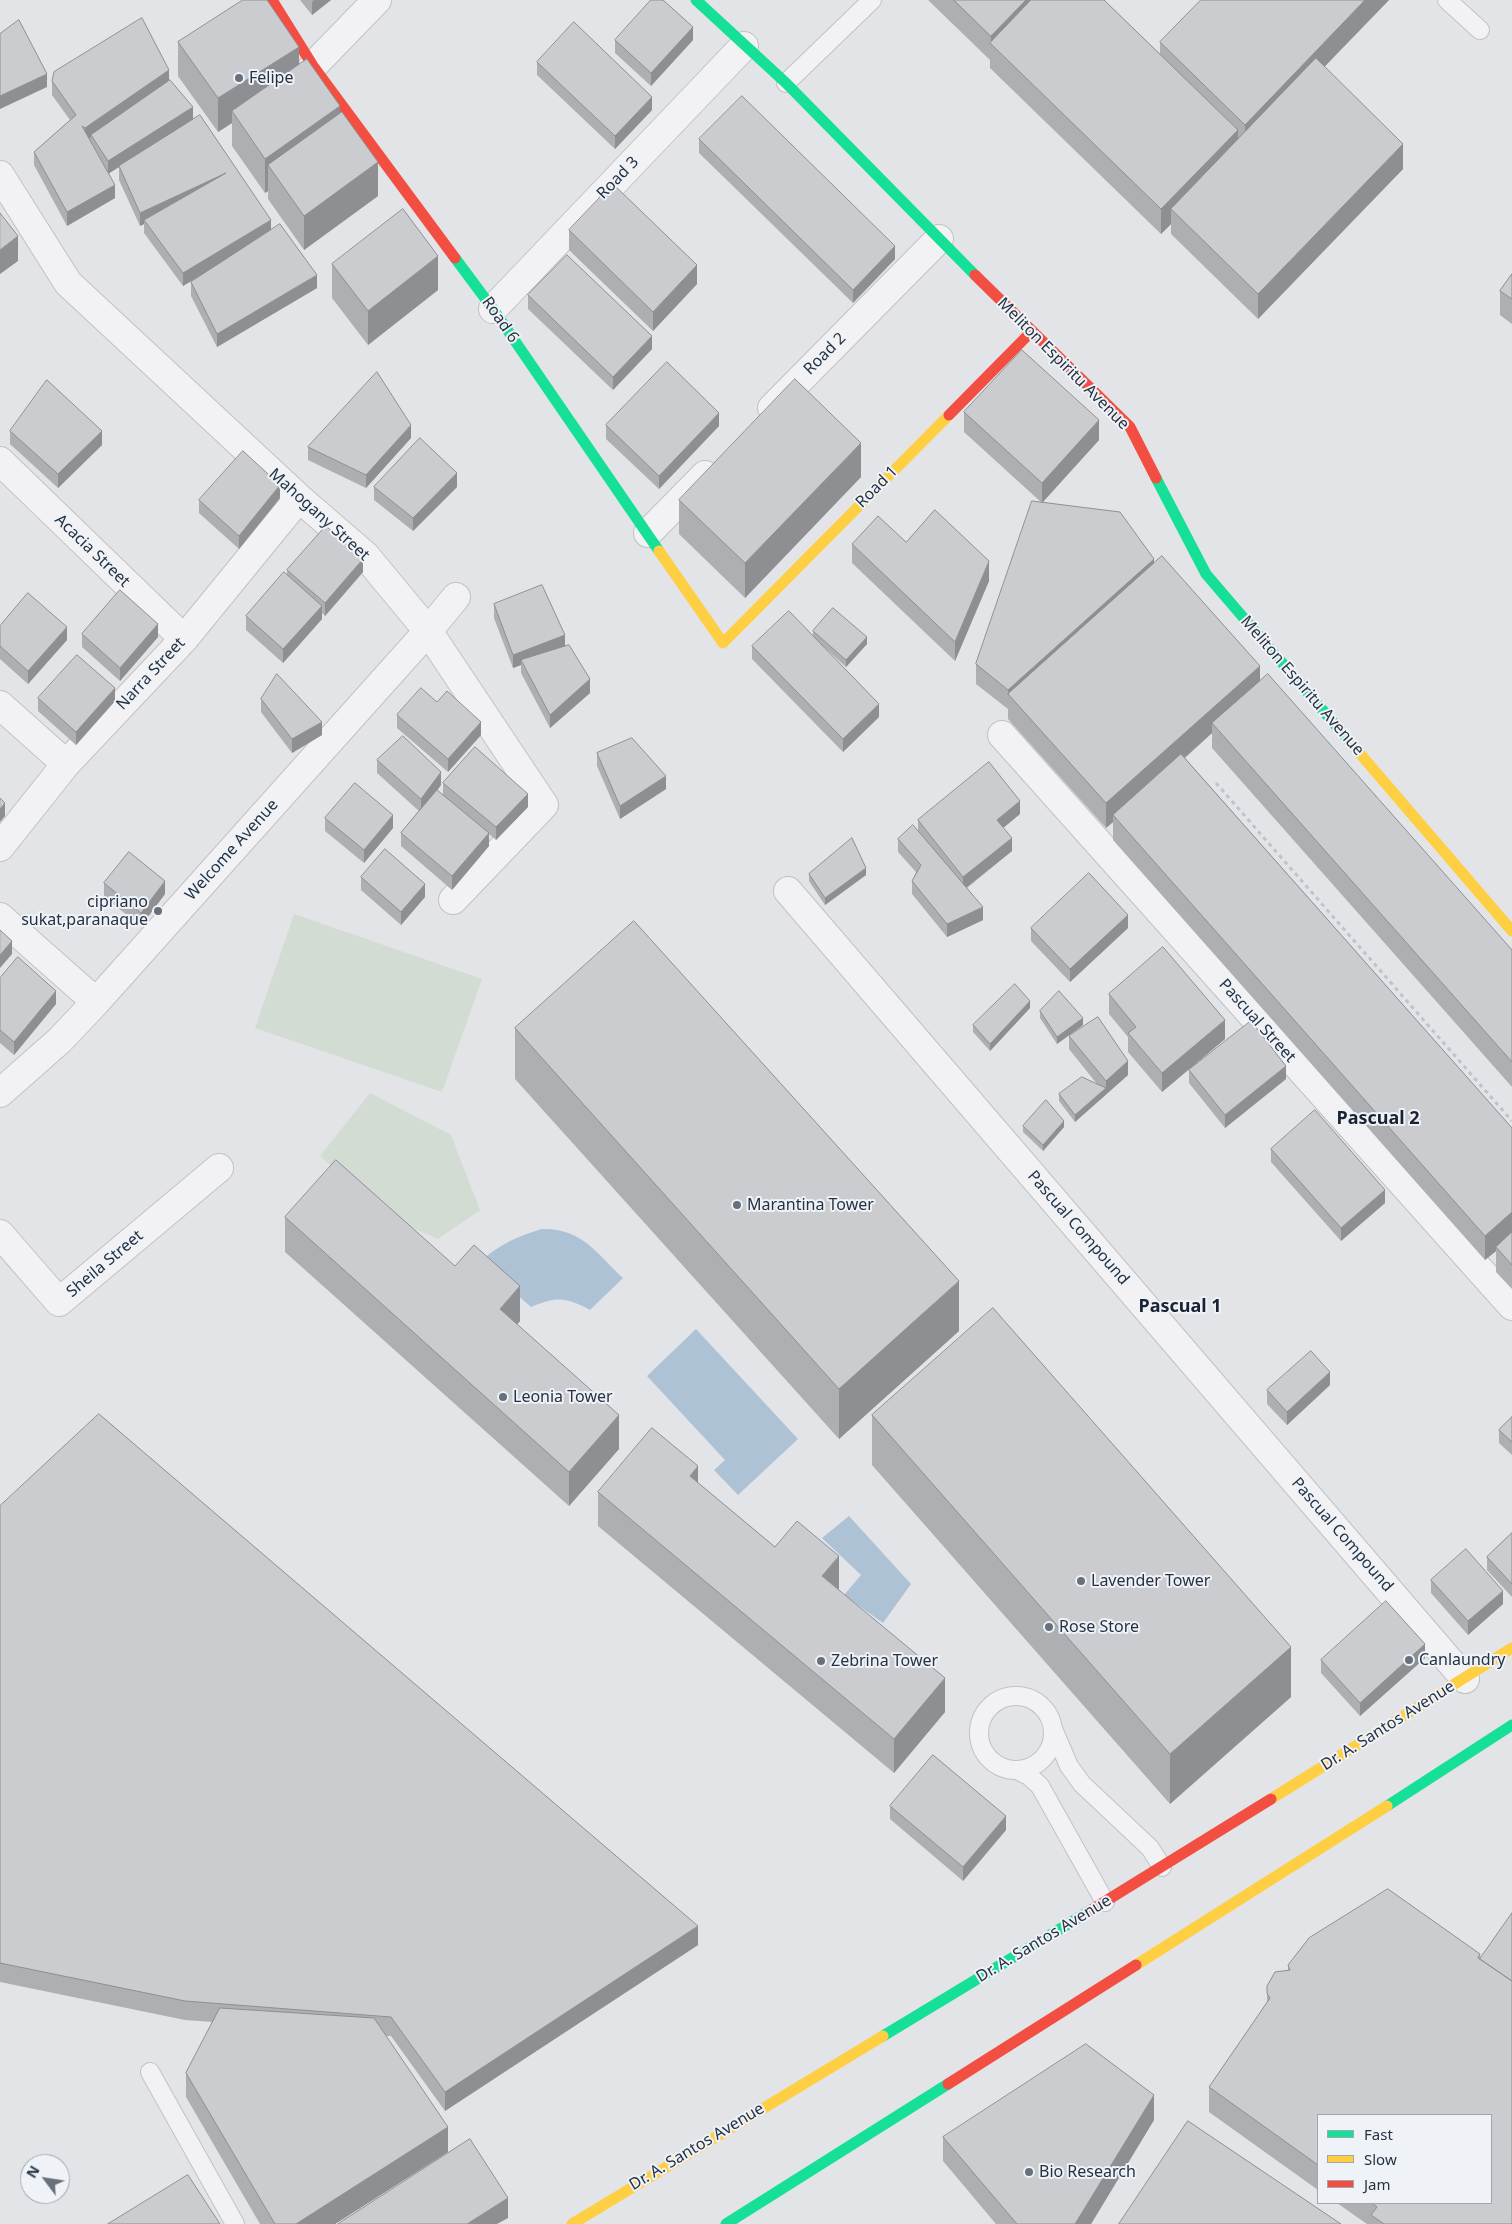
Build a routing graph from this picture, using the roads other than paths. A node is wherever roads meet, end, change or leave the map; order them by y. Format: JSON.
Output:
{"nodes":[{"id":1,"x":272,"y":0,"type":"edge"},
{"id":2,"x":377,"y":0,"type":"edge"},
{"id":3,"x":696,"y":0,"type":"edge"},
{"id":4,"x":872,"y":0,"type":"edge"},
{"id":5,"x":1447,"y":0,"type":"edge"},
{"id":6,"x":1480,"y":30,"type":"dead end"},
{"id":7,"x":744,"y":46,"type":"junction"},
{"id":8,"x":313,"y":66,"type":"junction"},
{"id":9,"x":786,"y":83,"type":"junction"},
{"id":10,"x":0,"y":175,"type":"edge"},
{"id":11,"x":939,"y":240,"type":"junction"},
{"id":12,"x":493,"y":309,"type":"junction"},
{"id":13,"x":1031,"y":332,"type":"junction"},
{"id":14,"x":752,"y":428,"type":"edge"},
{"id":15,"x":724,"y":456,"type":"edge"},
{"id":16,"x":0,"y":461,"type":"edge"},
{"id":17,"x":298,"y":498,"type":"junction"},
{"id":18,"x":648,"y":533,"type":"junction"},
{"id":19,"x":456,"y":598,"type":"dead end"},
{"id":20,"x":428,"y":631,"type":"junction"},
{"id":21,"x":184,"y":639,"type":"junction"},
{"id":22,"x":724,"y":643,"type":"joint"},
{"id":23,"x":0,"y":705,"type":"edge"},
{"id":24,"x":1002,"y":735,"type":"dead end"},
{"id":25,"x":66,"y":764,"type":"junction"},
{"id":26,"x":0,"y":847,"type":"edge"},
{"id":27,"x":788,"y":891,"type":"dead end"},
{"id":28,"x":453,"y":900,"type":"dead end"},
{"id":29,"x":0,"y":917,"type":"edge"},
{"id":30,"x":1512,"y":931,"type":"edge"},
{"id":31,"x":96,"y":1002,"type":"junction"},
{"id":32,"x":0,"y":1093,"type":"edge"},
{"id":33,"x":219,"y":1168,"type":"dead end"},
{"id":34,"x":0,"y":1234,"type":"edge"},
{"id":35,"x":1512,"y":1306,"type":"edge"},
{"id":36,"x":1512,"y":1648,"type":"edge"},
{"id":37,"x":1465,"y":1679,"type":"junction"},
{"id":38,"x":1512,"y":1725,"type":"edge"},
{"id":39,"x":1054,"y":1731,"type":"junction"},
{"id":40,"x":1017,"y":1770,"type":"junction"},
{"id":41,"x":1162,"y":1867,"type":"junction"},
{"id":42,"x":1105,"y":1902,"type":"junction"},
{"id":43,"x":150,"y":2072,"type":"dead end"},
{"id":44,"x":235,"y":2224,"type":"edge"},
{"id":45,"x":572,"y":2224,"type":"edge"},
{"id":46,"x":726,"y":2224,"type":"edge"}],
"edges":[{"from":1,"to":8,"type":"street","name":"Road 6"},
{"from":2,"to":8,"type":"street"},
{"from":3,"to":7,"type":"street","name":"Meliton Espiritu Avenue"},
{"from":4,"to":9,"type":"lane"},
{"from":5,"to":6,"type":"lane"},
{"from":7,"to":9,"type":"street","name":"Meliton Espiritu Avenue"},
{"from":7,"to":12,"type":"street","name":"Road 3"},
{"from":8,"to":12,"type":"street","name":"Road 6"},
{"from":9,"to":11,"type":"street","name":"Meliton Espiritu Avenue"},
{"from":10,"to":17,"type":"street","name":"Mahogany Street"},
{"from":11,"to":13,"type":"street","name":"Meliton Espiritu Avenue"},
{"from":11,"to":14,"type":"street","name":"Road 2"},
{"from":12,"to":18,"type":"street","name":"Road 6"},
{"from":13,"to":22,"type":"street","name":"Road 1"},
{"from":13,"to":30,"type":"street","name":"Meliton Espiritu Avenue"},
{"from":15,"to":18,"type":"street"},
{"from":16,"to":21,"type":"street","name":"Acacia Street"},
{"from":17,"to":20,"type":"street","name":"Mahogany Street"},
{"from":17,"to":21,"type":"street","name":"Narra Street"},
{"from":18,"to":22,"type":"street","name":"Road 6"},
{"from":19,"to":20,"type":"street","name":"Welcome Avenue"},
{"from":20,"to":28,"type":"street","name":"Mahogany Street"},
{"from":20,"to":31,"type":"street","name":"Welcome Avenue"},
{"from":21,"to":25,"type":"street","name":"Narra Street"},
{"from":23,"to":25,"type":"street"},
{"from":24,"to":35,"type":"street","name":"Pascual Street"},
{"from":25,"to":26,"type":"street","name":"Narra Street"},
{"from":27,"to":37,"type":"street","name":"Pascual Compound"},
{"from":29,"to":31,"type":"street"},
{"from":31,"to":32,"type":"street","name":"Welcome Avenue"},
{"from":33,"to":34,"type":"street","name":"Sheila Street"},
{"from":36,"to":37,"type":"street","name":"Dr. A. Santos Avenue"},
{"from":37,"to":41,"type":"street","name":"Dr. A. Santos Avenue"},
{"from":38,"to":46,"type":"street"},
{"from":39,"to":40,"type":"lane"},
{"from":39,"to":40,"type":"lane"},
{"from":39,"to":41,"type":"lane"},
{"from":40,"to":42,"type":"lane"},
{"from":41,"to":42,"type":"street","name":"Dr. A. Santos Avenue"},
{"from":42,"to":45,"type":"street","name":"Dr. A. Santos Avenue"},
{"from":43,"to":44,"type":"lane"}]}
